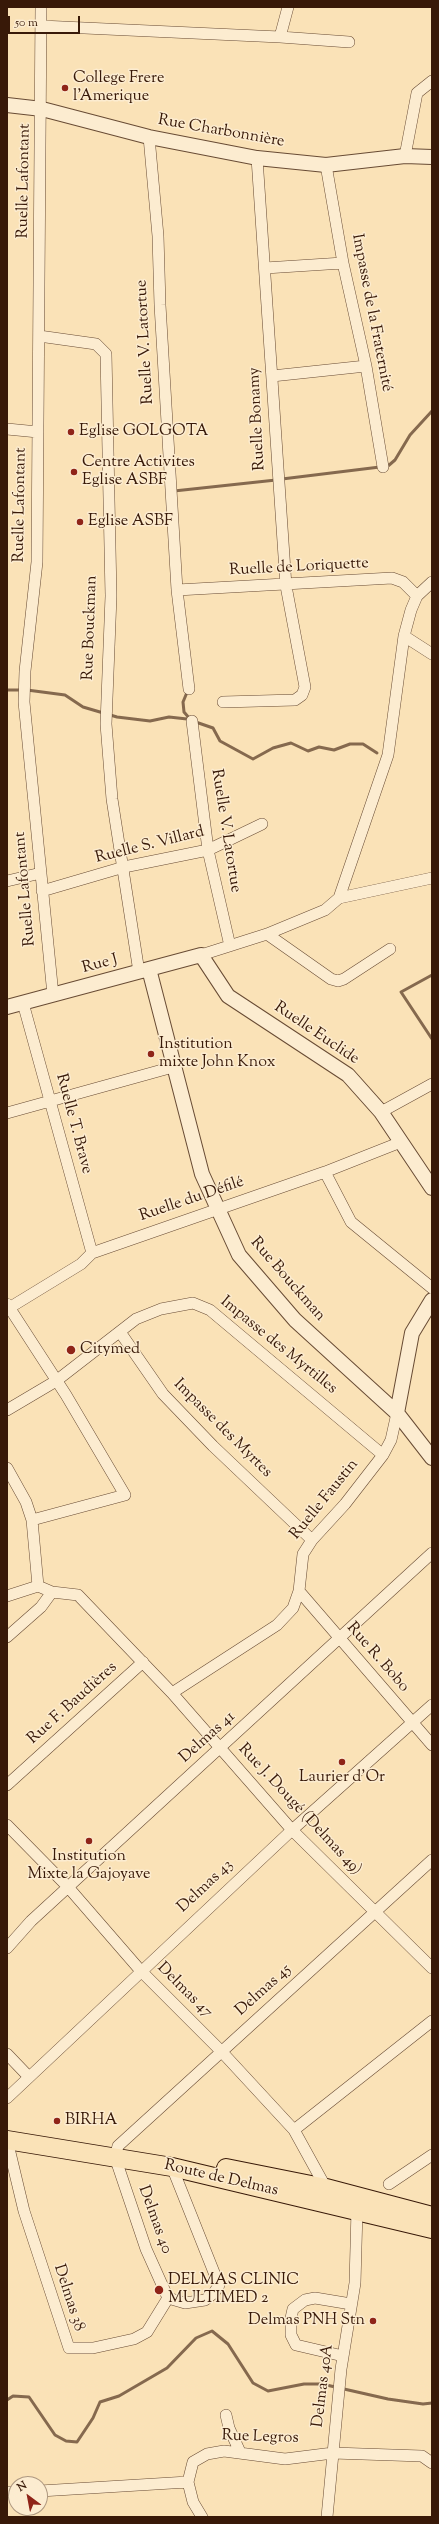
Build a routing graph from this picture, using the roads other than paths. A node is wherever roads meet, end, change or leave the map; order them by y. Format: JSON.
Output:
{"nodes":[{"id":1,"x":42,"y":7,"type":"edge"},
{"id":2,"x":288,"y":7,"type":"edge"},
{"id":3,"x":41,"y":26,"type":"junction"},
{"id":4,"x":280,"y":36,"type":"junction"},
{"id":5,"x":349,"y":42,"type":"dead end"},
{"id":6,"x":432,"y":81,"type":"edge"},
{"id":7,"x":7,"y":105,"type":"edge"},
{"id":8,"x":42,"y":109,"type":"junction"},
{"id":9,"x":149,"y":137,"type":"junction"},
{"id":10,"x":405,"y":156,"type":"junction"},
{"id":11,"x":257,"y":158,"type":"junction"},
{"id":12,"x":432,"y":159,"type":"edge"},
{"id":13,"x":326,"y":165,"type":"junction"},
{"id":14,"x":343,"y":263,"type":"junction"},
{"id":15,"x":265,"y":268,"type":"junction"},
{"id":16,"x":39,"y":336,"type":"junction"},
{"id":17,"x":366,"y":366,"type":"junction"},
{"id":18,"x":272,"y":376,"type":"junction"},
{"id":19,"x":7,"y":429,"type":"edge"},
{"id":20,"x":38,"y":432,"type":"junction"},
{"id":21,"x":383,"y":467,"type":"dead end"},
{"id":22,"x":432,"y":582,"type":"edge"},
{"id":23,"x":286,"y":586,"type":"junction"},
{"id":24,"x":177,"y":590,"type":"junction"},
{"id":25,"x":417,"y":596,"type":"junction"},
{"id":26,"x":404,"y":636,"type":"junction"},
{"id":27,"x":432,"y":654,"type":"edge"},
{"id":28,"x":189,"y":689,"type":"dead end"},
{"id":29,"x":223,"y":702,"type":"dead end"},
{"id":30,"x":192,"y":721,"type":"dead end"},
{"id":31,"x":262,"y":824,"type":"dead end"},
{"id":32,"x":208,"y":850,"type":"junction"},
{"id":33,"x":124,"y":867,"type":"junction"},
{"id":34,"x":41,"y":872,"type":"junction"},
{"id":35,"x":432,"y":878,"type":"edge"},
{"id":36,"x":7,"y":881,"type":"edge"},
{"id":37,"x":42,"y":891,"type":"junction"},
{"id":38,"x":339,"y":898,"type":"junction"},
{"id":39,"x":266,"y":934,"type":"junction"},
{"id":40,"x":230,"y":946,"type":"junction"},
{"id":41,"x":390,"y":949,"type":"dead end"},
{"id":42,"x":202,"y":955,"type":"junction"},
{"id":43,"x":144,"y":971,"type":"junction"},
{"id":44,"x":53,"y":995,"type":"junction"},
{"id":45,"x":23,"y":1003,"type":"junction"},
{"id":46,"x":7,"y":1007,"type":"edge"},
{"id":47,"x":173,"y":1067,"type":"junction"},
{"id":48,"x":432,"y":1084,"type":"edge"},
{"id":49,"x":51,"y":1100,"type":"junction"},
{"id":50,"x":381,"y":1112,"type":"junction"},
{"id":51,"x":7,"y":1113,"type":"edge"},
{"id":52,"x":401,"y":1142,"type":"junction"},
{"id":53,"x":325,"y":1172,"type":"junction"},
{"id":54,"x":430,"y":1180,"type":"edge"},
{"id":55,"x":217,"y":1208,"type":"junction"},
{"id":56,"x":92,"y":1253,"type":"junction"},
{"id":57,"x":432,"y":1288,"type":"edge"},
{"id":58,"x":432,"y":1300,"type":"edge"},
{"id":59,"x":8,"y":1306,"type":"edge"},
{"id":60,"x":120,"y":1332,"type":"junction"},
{"id":61,"x":56,"y":1381,"type":"junction"},
{"id":62,"x":7,"y":1410,"type":"edge"},
{"id":63,"x":398,"y":1413,"type":"junction"},
{"id":64,"x":383,"y":1455,"type":"junction"},
{"id":65,"x":432,"y":1458,"type":"edge"},
{"id":66,"x":7,"y":1468,"type":"edge"},
{"id":67,"x":32,"y":1520,"type":"junction"},
{"id":68,"x":312,"y":1540,"type":"junction"},
{"id":69,"x":432,"y":1553,"type":"edge"},
{"id":70,"x":38,"y":1586,"type":"junction"},
{"id":71,"x":299,"y":1591,"type":"junction"},
{"id":72,"x":52,"y":1592,"type":"junction"},
{"id":73,"x":7,"y":1596,"type":"edge"},
{"id":74,"x":7,"y":1637,"type":"edge"},
{"id":75,"x":340,"y":1639,"type":"junction"},
{"id":76,"x":143,"y":1662,"type":"junction"},
{"id":77,"x":172,"y":1693,"type":"junction"},
{"id":78,"x":432,"y":1705,"type":"edge"},
{"id":79,"x":412,"y":1722,"type":"junction"},
{"id":80,"x":432,"y":1745,"type":"edge"},
{"id":81,"x":220,"y":1749,"type":"junction"},
{"id":82,"x":7,"y":1785,"type":"edge"},
{"id":83,"x":7,"y":1825,"type":"edge"},
{"id":84,"x":292,"y":1830,"type":"junction"},
{"id":85,"x":432,"y":1860,"type":"edge"},
{"id":86,"x":68,"y":1887,"type":"junction"},
{"id":87,"x":375,"y":1911,"type":"junction"},
{"id":88,"x":7,"y":1948,"type":"edge"},
{"id":89,"x":432,"y":1968,"type":"edge"},
{"id":90,"x":140,"y":1970,"type":"junction"},
{"id":91,"x":432,"y":2021,"type":"edge"},
{"id":92,"x":221,"y":2051,"type":"junction"},
{"id":93,"x":7,"y":2054,"type":"edge"},
{"id":94,"x":29,"y":2077,"type":"junction"},
{"id":95,"x":7,"y":2098,"type":"edge"},
{"id":96,"x":7,"y":2130,"type":"edge"},
{"id":97,"x":294,"y":2130,"type":"junction"},
{"id":98,"x":7,"y":2140,"type":"edge"},
{"id":99,"x":117,"y":2152,"type":"junction"},
{"id":100,"x":432,"y":2156,"type":"edge"},
{"id":101,"x":172,"y":2167,"type":"junction"},
{"id":102,"x":389,"y":2184,"type":"dead end"},
{"id":103,"x":326,"y":2188,"type":"junction"},
{"id":104,"x":357,"y":2210,"type":"junction"},
{"id":105,"x":432,"y":2216,"type":"edge"},
{"id":106,"x":432,"y":2229,"type":"edge"},
{"id":107,"x":168,"y":2298,"type":"junction"},
{"id":108,"x":351,"y":2304,"type":"junction"},
{"id":109,"x":343,"y":2356,"type":"junction"},
{"id":110,"x":226,"y":2415,"type":"dead end"},
{"id":111,"x":240,"y":2452,"type":"junction"},
{"id":112,"x":333,"y":2453,"type":"junction"},
{"id":113,"x":432,"y":2463,"type":"edge"},
{"id":114,"x":188,"y":2482,"type":"junction"},
{"id":115,"x":48,"y":2491,"type":"edge"},
{"id":116,"x":202,"y":2517,"type":"edge"},
{"id":117,"x":327,"y":2517,"type":"edge"}],
"edges":[{"from":1,"to":3,"type":"street","name":"Ruelle Lafontant"},
{"from":2,"to":4,"type":"street"},
{"from":3,"to":4,"type":"street"},
{"from":3,"to":8,"type":"street","name":"Ruelle Lafontant"},
{"from":4,"to":5,"type":"street"},
{"from":6,"to":10,"type":"street"},
{"from":7,"to":8,"type":"street","name":"Rue Charbonnière"},
{"from":8,"to":9,"type":"street","name":"Rue Charbonnière"},
{"from":8,"to":16,"type":"street","name":"Ruelle Lafontant"},
{"from":9,"to":11,"type":"street","name":"Rue Charbonnière"},
{"from":9,"to":24,"type":"street","name":"Ruelle V. Latortue"},
{"from":10,"to":12,"type":"street","name":"Rue Charbonnière"},
{"from":10,"to":13,"type":"street","name":"Rue Charbonnière"},
{"from":11,"to":13,"type":"street","name":"Rue Charbonnière"},
{"from":11,"to":15,"type":"street","name":"Ruelle Bonamy"},
{"from":13,"to":14,"type":"street","name":"Impasse de la Fraternité"},
{"from":14,"to":15,"type":"street"},
{"from":14,"to":17,"type":"street","name":"Impasse de la Fraternité"},
{"from":15,"to":18,"type":"street","name":"Ruelle Bonamy"},
{"from":16,"to":20,"type":"street","name":"Ruelle Lafontant"},
{"from":16,"to":33,"type":"street","name":"Rue Bouckman"},
{"from":17,"to":18,"type":"street"},
{"from":17,"to":21,"type":"street","name":"Impasse de la Fraternité"},
{"from":18,"to":23,"type":"street","name":"Ruelle Bonamy"},
{"from":19,"to":20,"type":"street"},
{"from":20,"to":34,"type":"street","name":"Ruelle Lafontant"},
{"from":22,"to":25,"type":"street"},
{"from":23,"to":24,"type":"street","name":"Ruelle de Loriquette"},
{"from":23,"to":25,"type":"street","name":"Ruelle de Loriquette"},
{"from":23,"to":29,"type":"street","name":"Ruelle Bonamy"},
{"from":24,"to":28,"type":"street","name":"Ruelle V. Latortue"},
{"from":25,"to":26,"type":"street"},
{"from":26,"to":27,"type":"street"},
{"from":26,"to":38,"type":"street"},
{"from":30,"to":32,"type":"street","name":"Ruelle V. Latortue"},
{"from":31,"to":32,"type":"street","name":"Ruelle S. Villard"},
{"from":32,"to":33,"type":"street","name":"Ruelle S. Villard"},
{"from":32,"to":40,"type":"street","name":"Ruelle V. Latortue"},
{"from":33,"to":37,"type":"street","name":"Ruelle S. Villard"},
{"from":33,"to":43,"type":"street","name":"Rue Bouckman"},
{"from":34,"to":36,"type":"street"},
{"from":34,"to":37,"type":"street","name":"Ruelle Lafontant"},
{"from":35,"to":38,"type":"street"},
{"from":37,"to":44,"type":"street","name":"Ruelle Lafontant"},
{"from":38,"to":39,"type":"street"},
{"from":39,"to":40,"type":"street"},
{"from":39,"to":41,"type":"street"},
{"from":40,"to":42,"type":"street"},
{"from":42,"to":43,"type":"street","name":"Rue J"},
{"from":42,"to":50,"type":"street","name":"Ruelle Euclide"},
{"from":43,"to":44,"type":"street","name":"Rue J"},
{"from":43,"to":47,"type":"street","name":"Rue Bouckman"},
{"from":44,"to":45,"type":"street","name":"Rue J"},
{"from":45,"to":46,"type":"street","name":"Rue J"},
{"from":45,"to":49,"type":"street","name":"Ruelle T. Brave"},
{"from":47,"to":49,"type":"street"},
{"from":47,"to":55,"type":"street","name":"Rue Bouckman"},
{"from":48,"to":50,"type":"street"},
{"from":49,"to":51,"type":"street"},
{"from":49,"to":56,"type":"street","name":"Ruelle T. Brave"},
{"from":50,"to":52,"type":"street","name":"Ruelle Euclide"},
{"from":52,"to":53,"type":"street","name":"Ruelle du Défilé"},
{"from":52,"to":54,"type":"street","name":"Ruelle Euclide"},
{"from":53,"to":55,"type":"street","name":"Ruelle du Défilé"},
{"from":53,"to":57,"type":"street"},
{"from":55,"to":56,"type":"street","name":"Ruelle du Défilé"},
{"from":55,"to":63,"type":"street","name":"Rue Bouckman"},
{"from":56,"to":59,"type":"street","name":"Ruelle du Défilé"},
{"from":58,"to":63,"type":"street","name":"Ruelle Faustin"},
{"from":59,"to":61,"type":"street"},
{"from":60,"to":61,"type":"street","name":"Impasse des Myrtilles"},
{"from":60,"to":64,"type":"street","name":"Impasse des Myrtilles"},
{"from":60,"to":68,"type":"street","name":"Impasse des Myrtes"},
{"from":61,"to":62,"type":"street","name":"Impasse des Myrtilles"},
{"from":61,"to":67,"type":"street"},
{"from":63,"to":64,"type":"street","name":"Ruelle Faustin"},
{"from":63,"to":65,"type":"street","name":"Rue Bouckman"},
{"from":64,"to":68,"type":"street","name":"Ruelle Faustin"},
{"from":66,"to":67,"type":"street"},
{"from":67,"to":70,"type":"street"},
{"from":68,"to":71,"type":"street","name":"Ruelle Faustin"},
{"from":69,"to":75,"type":"street","name":"Delmas 41"},
{"from":70,"to":72,"type":"street","name":"Rue J. Dougé (Delmas 49)"},
{"from":70,"to":73,"type":"street"},
{"from":71,"to":75,"type":"street","name":"Rue R. Bobo"},
{"from":71,"to":77,"type":"street","name":"Ruelle Faustin"},
{"from":72,"to":74,"type":"street"},
{"from":72,"to":76,"type":"street","name":"Rue J. Dougé (Delmas 49)"},
{"from":75,"to":79,"type":"street","name":"Rue R. Bobo"},
{"from":75,"to":81,"type":"street","name":"Delmas 41"},
{"from":76,"to":77,"type":"street","name":"Rue J. Dougé (Delmas 49)"},
{"from":76,"to":82,"type":"street","name":"Rue F. Baudières"},
{"from":77,"to":81,"type":"street","name":"Rue J. Dougé (Delmas 49)"},
{"from":78,"to":79,"type":"street","name":"Delmas 43"},
{"from":79,"to":80,"type":"street","name":"Rue R. Bobo"},
{"from":79,"to":84,"type":"street","name":"Delmas 43"},
{"from":81,"to":84,"type":"street","name":"Rue J. Dougé (Delmas 49)"},
{"from":81,"to":86,"type":"street","name":"Delmas 41"},
{"from":83,"to":86,"type":"street","name":"Delmas 47"},
{"from":84,"to":87,"type":"street","name":"Rue J. Dougé (Delmas 49)"},
{"from":84,"to":90,"type":"street","name":"Delmas 43"},
{"from":85,"to":87,"type":"street","name":"Delmas 45"},
{"from":86,"to":88,"type":"street","name":"Delmas 41"},
{"from":86,"to":90,"type":"street","name":"Delmas 47"},
{"from":87,"to":89,"type":"street","name":"Rue J. Dougé (Delmas 49)"},
{"from":87,"to":92,"type":"street","name":"Delmas 45"},
{"from":90,"to":92,"type":"street","name":"Delmas 47"},
{"from":90,"to":94,"type":"street","name":"Delmas 43"},
{"from":91,"to":97,"type":"street"},
{"from":92,"to":97,"type":"street","name":"Delmas 47"},
{"from":92,"to":99,"type":"street","name":"Delmas 45"},
{"from":93,"to":94,"type":"street"},
{"from":94,"to":95,"type":"street","name":"Delmas 43"},
{"from":96,"to":99,"type":"main road","name":"Route de Delmas"},
{"from":97,"to":103,"type":"street","name":"Delmas 47"},
{"from":98,"to":99,"type":"main road","name":"Route de Delmas"},
{"from":98,"to":107,"type":"street","name":"Delmas 38"},
{"from":99,"to":101,"type":"main road","name":"Route de Delmas"},
{"from":99,"to":103,"type":"main road","name":"Route de Delmas"},
{"from":99,"to":107,"type":"street","name":"Delmas 40"},
{"from":100,"to":102,"type":"street"},
{"from":101,"to":104,"type":"main road","name":"Route de Delmas"},
{"from":101,"to":107,"type":"street"},
{"from":103,"to":105,"type":"main road","name":"Route de Delmas"},
{"from":104,"to":106,"type":"main road","name":"Route de Delmas"},
{"from":104,"to":108,"type":"street","name":"Delmas 40A"},
{"from":108,"to":109,"type":"street","name":"Delmas 40A"},
{"from":108,"to":109,"type":"street"},
{"from":109,"to":112,"type":"street","name":"Delmas 40A"},
{"from":110,"to":111,"type":"street"},
{"from":111,"to":112,"type":"street","name":"Rue Legros"},
{"from":111,"to":114,"type":"street","name":"Rue Legros"},
{"from":112,"to":113,"type":"street","name":"Rue Legros"},
{"from":112,"to":117,"type":"street","name":"Delmas 40A"},
{"from":114,"to":115,"type":"street"},
{"from":114,"to":116,"type":"street","name":"Rue Legros"}]}
